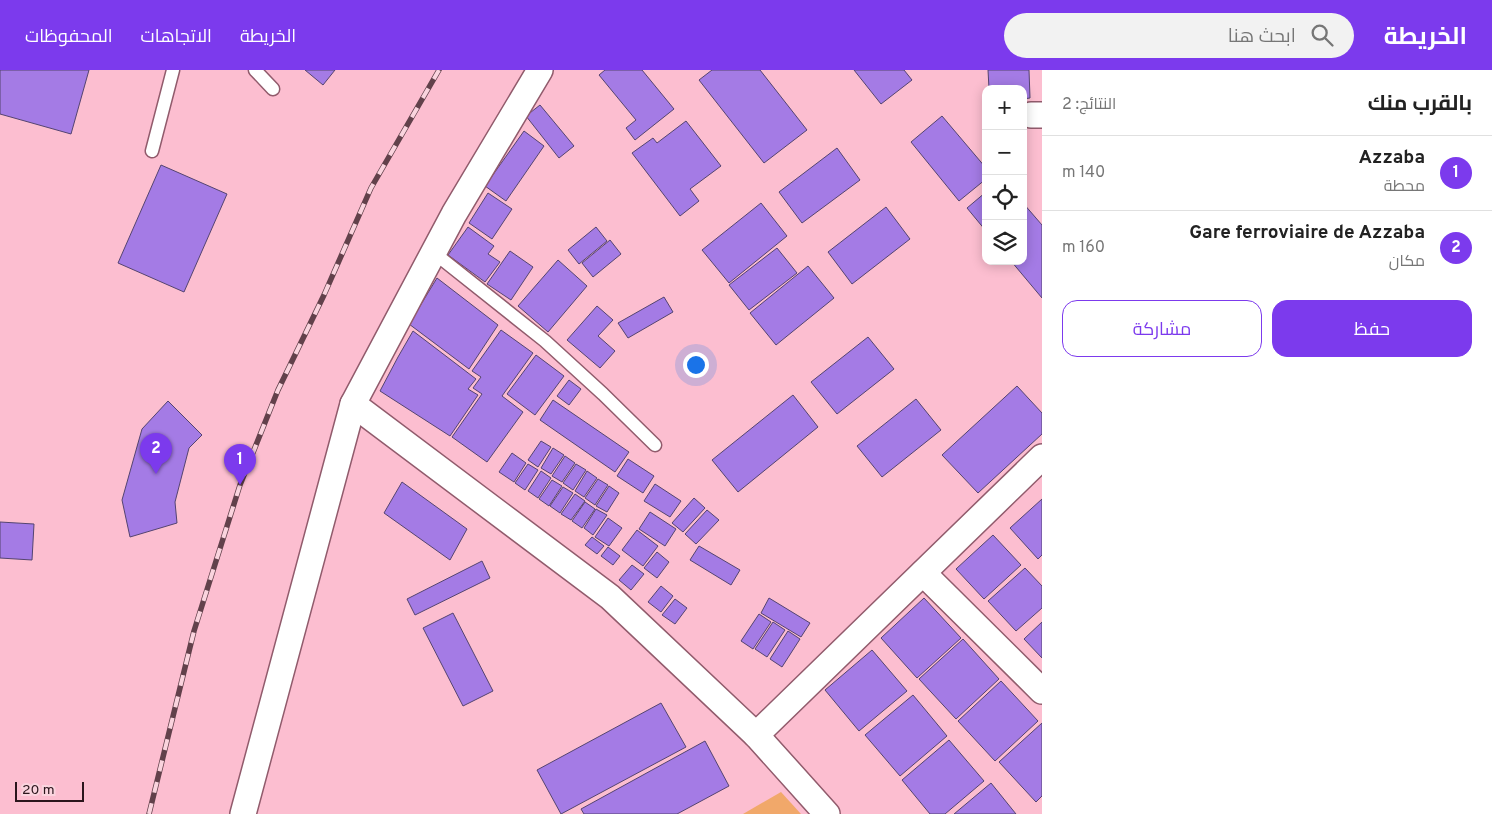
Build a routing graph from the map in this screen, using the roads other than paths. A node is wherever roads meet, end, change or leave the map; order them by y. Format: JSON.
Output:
{"nodes":[{"id":1,"x":173,"y":70,"type":"edge"},
{"id":2,"x":255,"y":70,"type":"edge"},
{"id":3,"x":540,"y":70,"type":"edge"},
{"id":4,"x":274,"y":89,"type":"dead end"},
{"id":5,"x":152,"y":151,"type":"dead end"},
{"id":6,"x":433,"y":252,"type":"junction"},
{"id":7,"x":353,"y":404,"type":"junction"},
{"id":8,"x":655,"y":445,"type":"dead end"},
{"id":9,"x":1042,"y":456,"type":"edge"},
{"id":10,"x":923,"y":573,"type":"junction"},
{"id":11,"x":1042,"y":691,"type":"edge"},
{"id":12,"x":756,"y":735,"type":"junction"},
{"id":13,"x":243,"y":814,"type":"edge"},
{"id":14,"x":828,"y":814,"type":"edge"}],
"edges":[{"from":1,"to":5,"type":"lane"},
{"from":2,"to":4,"type":"lane"},
{"from":3,"to":6,"type":"street"},
{"from":6,"to":7,"type":"street"},
{"from":6,"to":8,"type":"lane"},
{"from":7,"to":12,"type":"street"},
{"from":7,"to":13,"type":"street"},
{"from":9,"to":10,"type":"street"},
{"from":10,"to":11,"type":"street"},
{"from":10,"to":12,"type":"street"},
{"from":12,"to":14,"type":"street"}]}
